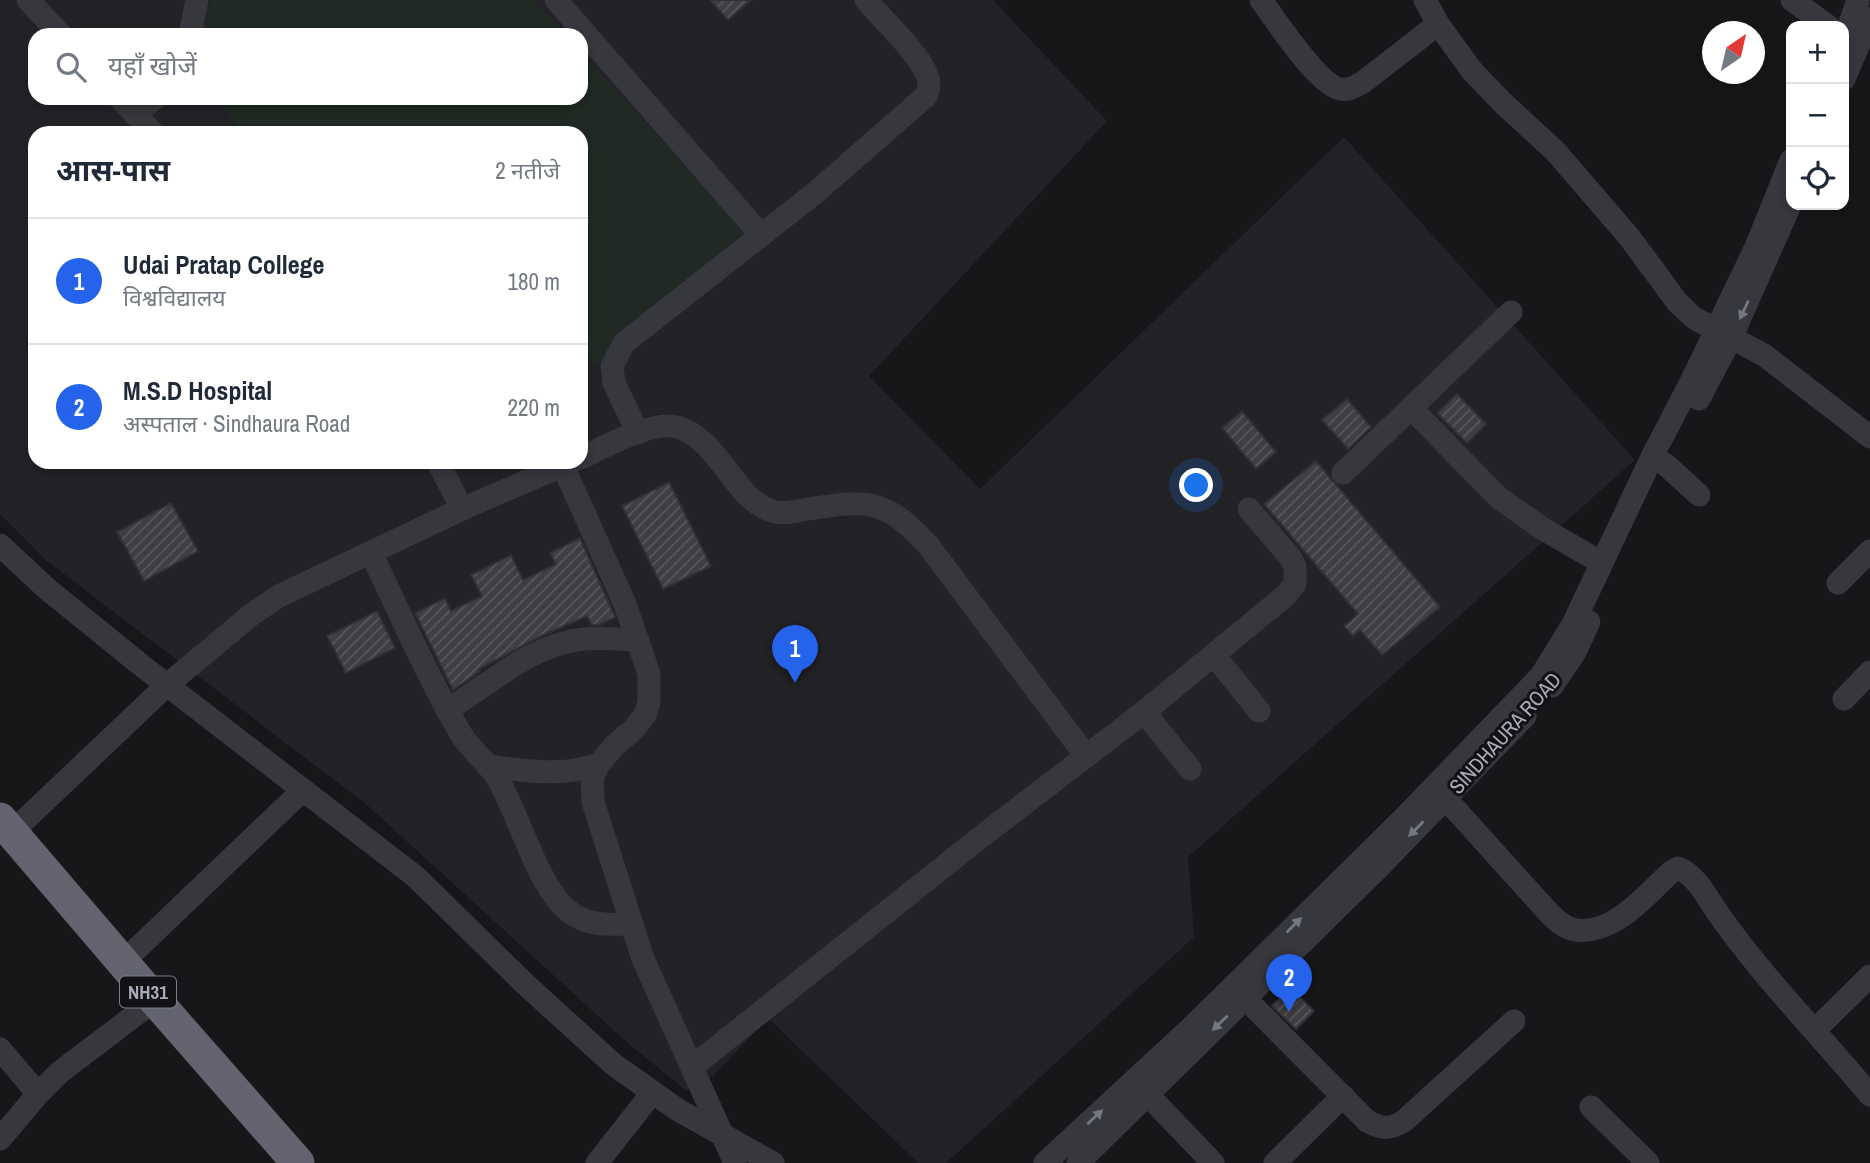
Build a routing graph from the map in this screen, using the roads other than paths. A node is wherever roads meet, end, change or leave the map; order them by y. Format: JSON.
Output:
{"nodes":[{"id":1,"x":28,"y":0,"type":"edge"},
{"id":2,"x":197,"y":0,"type":"edge"},
{"id":3,"x":556,"y":0,"type":"edge"},
{"id":4,"x":866,"y":0,"type":"edge"},
{"id":5,"x":1261,"y":0,"type":"edge"},
{"id":6,"x":1425,"y":0,"type":"edge"},
{"id":7,"x":1792,"y":0,"type":"edge"},
{"id":8,"x":1858,"y":0,"type":"edge"},
{"id":9,"x":1870,"y":18,"type":"edge"},
{"id":10,"x":1821,"y":21,"type":"edge"},
{"id":11,"x":1438,"y":24,"type":"junction"},
{"id":12,"x":1849,"y":24,"type":"edge"},
{"id":13,"x":54,"y":28,"type":"edge"},
{"id":14,"x":191,"y":28,"type":"edge"},
{"id":15,"x":581,"y":28,"type":"edge"},
{"id":16,"x":588,"y":37,"type":"edge"},
{"id":17,"x":1849,"y":67,"type":"edge"},
{"id":18,"x":128,"y":106,"type":"edge"},
{"id":19,"x":147,"y":126,"type":"edge"},
{"id":20,"x":1786,"y":172,"type":"edge"},
{"id":21,"x":1787,"y":210,"type":"edge"},
{"id":22,"x":761,"y":234,"type":"junction"},
{"id":23,"x":1511,"y":313,"type":"dead end"},
{"id":24,"x":1723,"y":334,"type":"junction"},
{"id":25,"x":1411,"y":408,"type":"junction"},
{"id":26,"x":638,"y":433,"type":"junction"},
{"id":27,"x":1870,"y":437,"type":"edge"},
{"id":28,"x":588,"y":455,"type":"edge"},
{"id":29,"x":1665,"y":464,"type":"junction"},
{"id":30,"x":442,"y":469,"type":"edge"},
{"id":31,"x":556,"y":469,"type":"edge"},
{"id":32,"x":575,"y":469,"type":"edge"},
{"id":33,"x":1343,"y":473,"type":"dead end"},
{"id":34,"x":1699,"y":495,"type":"dead end"},
{"id":35,"x":462,"y":509,"type":"junction"},
{"id":36,"x":1249,"y":509,"type":"dead end"},
{"id":37,"x":0,"y":545,"type":"edge"},
{"id":38,"x":1870,"y":551,"type":"edge"},
{"id":39,"x":371,"y":553,"type":"junction"},
{"id":40,"x":1602,"y":563,"type":"junction"},
{"id":41,"x":1838,"y":583,"type":"dead end"},
{"id":42,"x":638,"y":640,"type":"junction"},
{"id":43,"x":1214,"y":655,"type":"junction"},
{"id":44,"x":1870,"y":673,"type":"edge"},
{"id":45,"x":167,"y":685,"type":"junction"},
{"id":46,"x":1844,"y":699,"type":"dead end"},
{"id":47,"x":447,"y":710,"type":"junction"},
{"id":48,"x":1259,"y":711,"type":"dead end"},
{"id":49,"x":1144,"y":712,"type":"junction"},
{"id":50,"x":1086,"y":756,"type":"junction"},
{"id":51,"x":599,"y":764,"type":"junction"},
{"id":52,"x":488,"y":766,"type":"junction"},
{"id":53,"x":1190,"y":769,"type":"dead end"},
{"id":54,"x":303,"y":790,"type":"junction"},
{"id":55,"x":1446,"y":799,"type":"junction"},
{"id":56,"x":4,"y":832,"type":"edge"},
{"id":57,"x":632,"y":924,"type":"junction"},
{"id":58,"x":122,"y":962,"type":"junction"},
{"id":59,"x":1870,"y":976,"type":"edge"},
{"id":60,"x":1245,"y":998,"type":"junction"},
{"id":61,"x":148,"y":1005,"type":"junction"},
{"id":62,"x":1514,"y":1021,"type":"dead end"},
{"id":63,"x":1815,"y":1030,"type":"junction"},
{"id":64,"x":0,"y":1049,"type":"edge"},
{"id":65,"x":692,"y":1067,"type":"junction"},
{"id":66,"x":652,"y":1093,"type":"junction"},
{"id":67,"x":37,"y":1094,"type":"junction"},
{"id":68,"x":1147,"y":1094,"type":"junction"},
{"id":69,"x":1870,"y":1095,"type":"edge"},
{"id":70,"x":1343,"y":1096,"type":"junction"},
{"id":71,"x":1591,"y":1107,"type":"dead end"},
{"id":72,"x":721,"y":1133,"type":"junction"},
{"id":73,"x":0,"y":1139,"type":"edge"},
{"id":74,"x":277,"y":1163,"type":"edge"},
{"id":75,"x":298,"y":1163,"type":"edge"},
{"id":76,"x":597,"y":1163,"type":"edge"},
{"id":77,"x":735,"y":1163,"type":"edge"},
{"id":78,"x":773,"y":1163,"type":"edge"},
{"id":79,"x":1045,"y":1163,"type":"edge"},
{"id":80,"x":1078,"y":1163,"type":"edge"},
{"id":81,"x":1213,"y":1163,"type":"edge"},
{"id":82,"x":1275,"y":1163,"type":"edge"},
{"id":83,"x":1648,"y":1163,"type":"edge"}],
"edges":[{"from":1,"to":13,"type":"street"},
{"from":2,"to":14,"type":"street"},
{"from":3,"to":15,"type":"street"},
{"from":4,"to":22,"type":"street"},
{"from":5,"to":11,"type":"street"},
{"from":6,"to":11,"type":"street"},
{"from":7,"to":10,"type":"street"},
{"from":8,"to":12,"type":"street"},
{"from":9,"to":17,"type":"street"},
{"from":11,"to":24,"type":"street"},
{"from":16,"to":22,"type":"street"},
{"from":18,"to":19,"type":"street"},
{"from":20,"to":24,"type":"street"},
{"from":21,"to":24,"type":"street","name":"SINDHAURA ROAD","one_way":true},
{"from":22,"to":26,"type":"street"},
{"from":23,"to":25,"type":"street"},
{"from":24,"to":27,"type":"street"},
{"from":24,"to":29,"type":"street","name":"SINDHAURA ROAD"},
{"from":24,"to":40,"type":"street"},
{"from":25,"to":33,"type":"street"},
{"from":25,"to":40,"type":"street"},
{"from":26,"to":28,"type":"street"},
{"from":26,"to":50,"type":"street"},
{"from":29,"to":34,"type":"street"},
{"from":29,"to":55,"type":"street","name":"SINDHAURA ROAD"},
{"from":30,"to":35,"type":"street"},
{"from":31,"to":35,"type":"street"},
{"from":32,"to":42,"type":"street"},
{"from":35,"to":39,"type":"street"},
{"from":36,"to":43,"type":"street"},
{"from":37,"to":45,"type":"street"},
{"from":38,"to":41,"type":"street"},
{"from":39,"to":45,"type":"street"},
{"from":39,"to":47,"type":"street"},
{"from":79,"to":40,"type":"street","one_way":true},
{"from":42,"to":47,"type":"street"},
{"from":42,"to":51,"type":"street"},
{"from":43,"to":48,"type":"street"},
{"from":43,"to":49,"type":"street"},
{"from":44,"to":46,"type":"street"},
{"from":45,"to":54,"type":"street"},
{"from":45,"to":56,"type":"street"},
{"from":47,"to":52,"type":"street"},
{"from":49,"to":50,"type":"street"},
{"from":49,"to":53,"type":"street"},
{"from":50,"to":65,"type":"street"},
{"from":51,"to":52,"type":"street"},
{"from":51,"to":57,"type":"street"},
{"from":52,"to":57,"type":"street"},
{"from":54,"to":58,"type":"street"},
{"from":54,"to":66,"type":"street"},
{"from":55,"to":60,"type":"street","name":"SINDHAURA ROAD","one_way":true},
{"from":55,"to":63,"type":"street"},
{"from":56,"to":58,"type":"highway","number":"NH31"},
{"from":56,"to":61,"type":"highway","number":"NH31"},
{"from":57,"to":65,"type":"street"},
{"from":58,"to":61,"type":"highway","number":"NH31"},
{"from":59,"to":63,"type":"street"},
{"from":60,"to":68,"type":"street","name":"SINDHAURA ROAD","one_way":true},
{"from":60,"to":70,"type":"street"},
{"from":61,"to":67,"type":"street"},
{"from":61,"to":74,"type":"highway","number":"NH31"},
{"from":61,"to":75,"type":"highway","number":"NH31"},
{"from":62,"to":70,"type":"street"},
{"from":63,"to":69,"type":"street"},
{"from":64,"to":67,"type":"street"},
{"from":65,"to":72,"type":"street"},
{"from":66,"to":72,"type":"street"},
{"from":66,"to":76,"type":"street"},
{"from":67,"to":73,"type":"street"},
{"from":68,"to":80,"type":"street","name":"SINDHAURA ROAD"},
{"from":68,"to":81,"type":"street"},
{"from":70,"to":82,"type":"street"},
{"from":71,"to":83,"type":"street"},
{"from":72,"to":77,"type":"street"},
{"from":72,"to":78,"type":"street"}]}
